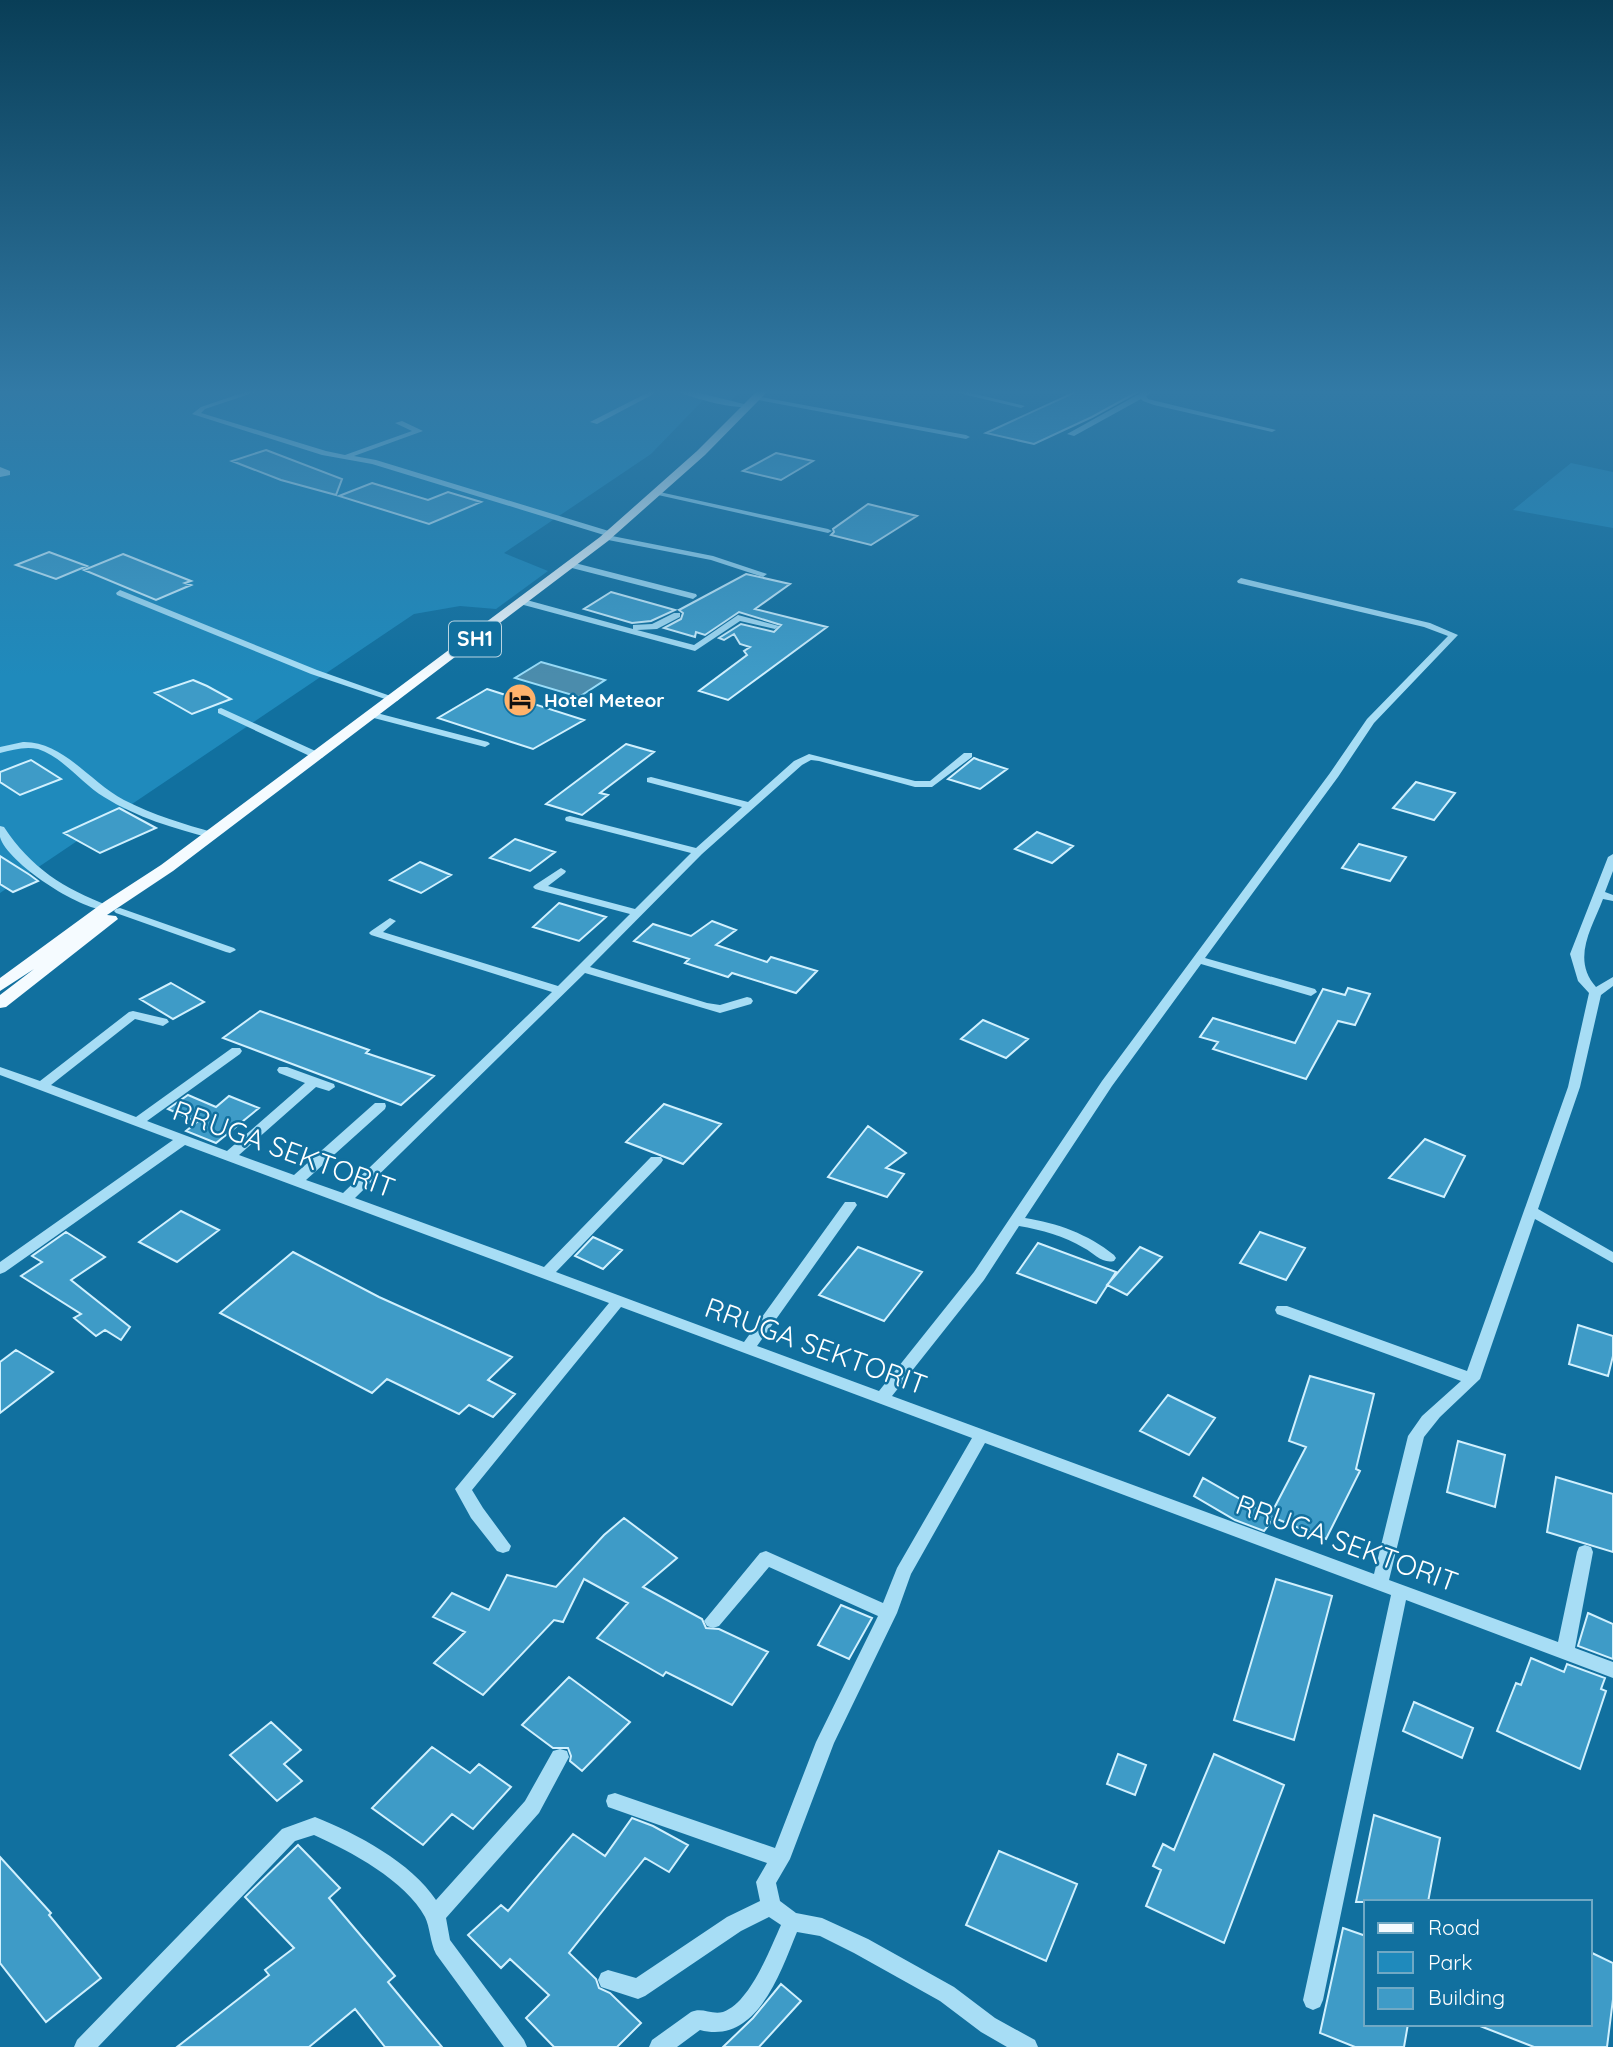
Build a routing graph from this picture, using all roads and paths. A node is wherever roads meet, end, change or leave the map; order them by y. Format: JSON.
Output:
{"nodes":[{"id":1,"x":440,"y":485,"type":"edge"},
{"id":2,"x":666,"y":485,"type":"edge"},
{"id":3,"x":658,"y":492,"type":"junction"},
{"id":4,"x":828,"y":531,"type":"dead end"},
{"id":5,"x":608,"y":536,"type":"junction"},
{"id":6,"x":571,"y":565,"type":"junction"},
{"id":7,"x":763,"y":574,"type":"dead end"},
{"id":8,"x":1241,"y":582,"type":"dead end"},
{"id":9,"x":120,"y":593,"type":"dead end"},
{"id":10,"x":694,"y":596,"type":"dead end"},
{"id":11,"x":523,"y":602,"type":"junction"},
{"id":12,"x":677,"y":615,"type":"dead end"},
{"id":13,"x":775,"y":626,"type":"dead end"},
{"id":14,"x":622,"y":628,"type":"junction"},
{"id":15,"x":394,"y":699,"type":"junction"},
{"id":16,"x":221,"y":711,"type":"dead end"},
{"id":17,"x":373,"y":715,"type":"junction"},
{"id":18,"x":485,"y":744,"type":"dead end"},
{"id":19,"x":0,"y":750,"type":"edge"},
{"id":20,"x":968,"y":755,"type":"dead end"},
{"id":21,"x":318,"y":756,"type":"junction"},
{"id":22,"x":651,"y":780,"type":"dead end"},
{"id":23,"x":750,"y":806,"type":"junction"},
{"id":24,"x":570,"y":819,"type":"dead end"},
{"id":25,"x":0,"y":829,"type":"edge"},
{"id":26,"x":211,"y":835,"type":"junction"},
{"id":27,"x":698,"y":852,"type":"junction"},
{"id":28,"x":1613,"y":857,"type":"edge"},
{"id":29,"x":561,"y":871,"type":"dead end"},
{"id":30,"x":1598,"y":894,"type":"junction"},
{"id":31,"x":1613,"y":898,"type":"edge"},
{"id":32,"x":113,"y":910,"type":"junction"},
{"id":33,"x":637,"y":913,"type":"junction"},
{"id":34,"x":390,"y":921,"type":"dead end"},
{"id":35,"x":230,"y":950,"type":"dead end"},
{"id":36,"x":1198,"y":960,"type":"junction"},
{"id":37,"x":581,"y":968,"type":"junction"},
{"id":38,"x":1613,"y":981,"type":"edge"},
{"id":39,"x":0,"y":986,"type":"edge"},
{"id":40,"x":560,"y":991,"type":"junction"},
{"id":41,"x":1311,"y":992,"type":"dead end"},
{"id":42,"x":1595,"y":993,"type":"junction"},
{"id":43,"x":747,"y":1001,"type":"dead end"},
{"id":44,"x":0,"y":1003,"type":"edge"},
{"id":45,"x":163,"y":1022,"type":"dead end"},
{"id":46,"x":236,"y":1051,"type":"dead end"},
{"id":47,"x":283,"y":1070,"type":"dead end"},
{"id":48,"x":0,"y":1071,"type":"edge"},
{"id":49,"x":314,"y":1082,"type":"junction"},
{"id":50,"x":42,"y":1086,"type":"junction"},
{"id":51,"x":329,"y":1087,"type":"dead end"},
{"id":52,"x":380,"y":1106,"type":"dead end"},
{"id":53,"x":136,"y":1123,"type":"junction"},
{"id":54,"x":184,"y":1139,"type":"junction"},
{"id":55,"x":229,"y":1156,"type":"junction"},
{"id":56,"x":656,"y":1160,"type":"dead end"},
{"id":57,"x":296,"y":1181,"type":"junction"},
{"id":58,"x":345,"y":1199,"type":"junction"},
{"id":59,"x":850,"y":1205,"type":"dead end"},
{"id":60,"x":1531,"y":1211,"type":"junction"},
{"id":61,"x":1017,"y":1220,"type":"junction"},
{"id":62,"x":1109,"y":1258,"type":"dead end"},
{"id":63,"x":1613,"y":1258,"type":"edge"},
{"id":64,"x":0,"y":1269,"type":"edge"},
{"id":65,"x":547,"y":1274,"type":"junction"},
{"id":66,"x":618,"y":1301,"type":"junction"},
{"id":67,"x":1282,"y":1310,"type":"dead end"},
{"id":68,"x":747,"y":1349,"type":"junction"},
{"id":69,"x":1472,"y":1379,"type":"junction"},
{"id":70,"x":881,"y":1398,"type":"junction"},
{"id":71,"x":982,"y":1436,"type":"junction"},
{"id":72,"x":503,"y":1546,"type":"dead end"},
{"id":73,"x":1585,"y":1552,"type":"dead end"},
{"id":74,"x":1380,"y":1583,"type":"junction"},
{"id":75,"x":1400,"y":1591,"type":"junction"},
{"id":76,"x":888,"y":1613,"type":"junction"},
{"id":77,"x":713,"y":1621,"type":"dead end"},
{"id":78,"x":1565,"y":1652,"type":"junction"},
{"id":79,"x":1613,"y":1670,"type":"edge"},
{"id":80,"x":559,"y":1757,"type":"dead end"},
{"id":81,"x":615,"y":1801,"type":"dead end"},
{"id":82,"x":780,"y":1859,"type":"junction"},
{"id":83,"x":771,"y":1906,"type":"junction"},
{"id":84,"x":435,"y":1916,"type":"junction"},
{"id":85,"x":792,"y":1922,"type":"junction"},
{"id":86,"x":608,"y":1980,"type":"dead end"},
{"id":87,"x":1313,"y":2000,"type":"dead end"},
{"id":88,"x":85,"y":2047,"type":"edge"},
{"id":89,"x":517,"y":2047,"type":"edge"},
{"id":90,"x":659,"y":2047,"type":"edge"},
{"id":91,"x":1028,"y":2047,"type":"edge"}],
"edges":[{"from":1,"to":5,"type":"street"},
{"from":2,"to":3,"type":"main road","number":"SH1"},
{"from":3,"to":4,"type":"street"},
{"from":3,"to":5,"type":"main road","number":"SH1"},
{"from":5,"to":6,"type":"main road","number":"SH1"},
{"from":5,"to":7,"type":"street"},
{"from":6,"to":10,"type":"street"},
{"from":6,"to":11,"type":"main road","number":"SH1"},
{"from":8,"to":36,"type":"street"},
{"from":9,"to":15,"type":"street"},
{"from":11,"to":14,"type":"street"},
{"from":11,"to":15,"type":"main road","number":"SH1"},
{"from":12,"to":14,"type":"street"},
{"from":13,"to":14,"type":"street"},
{"from":15,"to":17,"type":"main road","number":"SH1"},
{"from":16,"to":21,"type":"street"},
{"from":17,"to":18,"type":"street"},
{"from":17,"to":21,"type":"main road","number":"SH1"},
{"from":19,"to":26,"type":"street"},
{"from":20,"to":23,"type":"street"},
{"from":21,"to":26,"type":"main road","number":"SH1"},
{"from":22,"to":23,"type":"street"},
{"from":23,"to":27,"type":"street"},
{"from":24,"to":27,"type":"street"},
{"from":25,"to":32,"type":"street"},
{"from":26,"to":32,"type":"main road","number":"SH1"},
{"from":27,"to":33,"type":"street"},
{"from":28,"to":30,"type":"street"},
{"from":29,"to":33,"type":"street"},
{"from":30,"to":31,"type":"street"},
{"from":30,"to":42,"type":"street"},
{"from":32,"to":35,"type":"street"},
{"from":32,"to":39,"type":"main road","number":"SH1"},
{"from":32,"to":44,"type":"main road","number":"SH1"},
{"from":33,"to":37,"type":"street"},
{"from":34,"to":40,"type":"street"},
{"from":36,"to":41,"type":"street"},
{"from":36,"to":61,"type":"street"},
{"from":37,"to":40,"type":"street"},
{"from":37,"to":43,"type":"street"},
{"from":38,"to":42,"type":"street"},
{"from":40,"to":58,"type":"street"},
{"from":42,"to":60,"type":"street"},
{"from":45,"to":50,"type":"street"},
{"from":46,"to":53,"type":"street"},
{"from":47,"to":49,"type":"street"},
{"from":48,"to":50,"type":"street","name":"RRUGA SEKTORIT"},
{"from":49,"to":51,"type":"street"},
{"from":49,"to":55,"type":"street"},
{"from":50,"to":53,"type":"street","name":"RRUGA SEKTORIT"},
{"from":52,"to":57,"type":"street"},
{"from":53,"to":54,"type":"street","name":"RRUGA SEKTORIT"},
{"from":54,"to":55,"type":"street","name":"RRUGA SEKTORIT"},
{"from":54,"to":64,"type":"street"},
{"from":55,"to":57,"type":"street","name":"RRUGA SEKTORIT"},
{"from":56,"to":65,"type":"street"},
{"from":57,"to":58,"type":"street","name":"RRUGA SEKTORIT"},
{"from":58,"to":65,"type":"street","name":"RRUGA SEKTORIT"},
{"from":59,"to":68,"type":"street"},
{"from":60,"to":63,"type":"street"},
{"from":60,"to":69,"type":"street"},
{"from":61,"to":62,"type":"street"},
{"from":61,"to":70,"type":"street"},
{"from":65,"to":66,"type":"street","name":"RRUGA SEKTORIT"},
{"from":66,"to":68,"type":"street","name":"RRUGA SEKTORIT"},
{"from":66,"to":72,"type":"street"},
{"from":67,"to":69,"type":"street"},
{"from":68,"to":70,"type":"street","name":"RRUGA SEKTORIT"},
{"from":69,"to":74,"type":"street"},
{"from":70,"to":71,"type":"street","name":"RRUGA SEKTORIT"},
{"from":71,"to":74,"type":"street","name":"RRUGA SEKTORIT"},
{"from":71,"to":76,"type":"street"},
{"from":73,"to":78,"type":"street"},
{"from":74,"to":75,"type":"street","name":"RRUGA SEKTORIT"},
{"from":75,"to":78,"type":"street","name":"RRUGA SEKTORIT"},
{"from":75,"to":87,"type":"street"},
{"from":76,"to":77,"type":"street"},
{"from":76,"to":82,"type":"street"},
{"from":78,"to":79,"type":"street","name":"RRUGA SEKTORIT"},
{"from":80,"to":84,"type":"street"},
{"from":81,"to":82,"type":"street"},
{"from":82,"to":83,"type":"street"},
{"from":83,"to":85,"type":"street"},
{"from":83,"to":86,"type":"street"},
{"from":84,"to":88,"type":"street"},
{"from":84,"to":89,"type":"street"},
{"from":85,"to":90,"type":"street"},
{"from":85,"to":91,"type":"street"}]}
